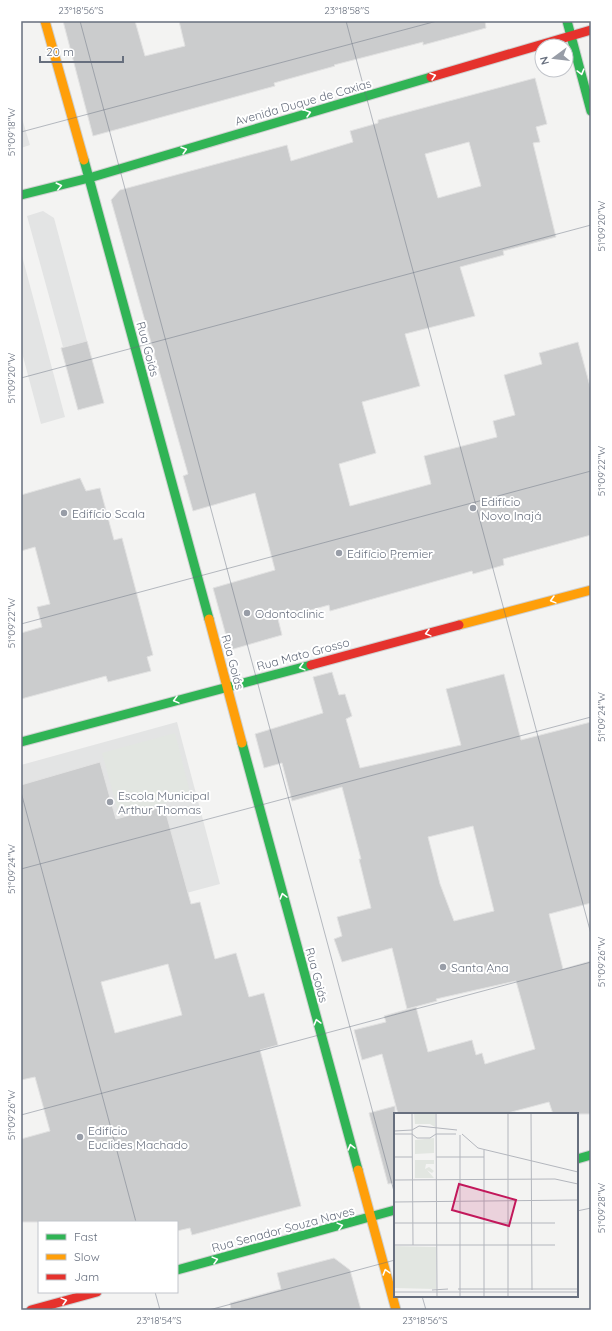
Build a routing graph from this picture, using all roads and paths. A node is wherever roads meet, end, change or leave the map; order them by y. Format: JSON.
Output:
{"nodes":[{"id":1,"x":45,"y":21,"type":"edge"},
{"id":2,"x":567,"y":21,"type":"edge"},
{"id":3,"x":591,"y":30,"type":"edge"},
{"id":4,"x":571,"y":36,"type":"junction"},
{"id":5,"x":591,"y":111,"type":"edge"},
{"id":6,"x":89,"y":178,"type":"junction"},
{"id":7,"x":21,"y":195,"type":"edge"},
{"id":8,"x":591,"y":590,"type":"edge"},
{"id":9,"x":227,"y":686,"type":"junction"},
{"id":10,"x":21,"y":742,"type":"edge"},
{"id":11,"x":591,"y":1155,"type":"edge"},
{"id":12,"x":578,"y":1159,"type":"edge"},
{"id":13,"x":394,"y":1210,"type":"edge"},
{"id":14,"x":370,"y":1217,"type":"junction"},
{"id":15,"x":178,"y":1270,"type":"edge"},
{"id":16,"x":93,"y":1293,"type":"edge"},
{"id":17,"x":31,"y":1310,"type":"edge"},
{"id":18,"x":396,"y":1310,"type":"edge"}],
"edges":[{"from":1,"to":6,"type":"main road","name":"Rua Goiás"},
{"from":2,"to":4,"type":"main road"},
{"from":3,"to":4,"type":"main road","name":"Avenida Duque de Caxias"},
{"from":4,"to":5,"type":"main road","one_way":true},
{"from":6,"to":4,"type":"main road","name":"Avenida Duque de Caxias","one_way":true},
{"from":7,"to":6,"type":"main road","name":"Avenida Duque de Caxias","one_way":true},
{"from":6,"to":9,"type":"main road","name":"Rua Goiás"},
{"from":8,"to":9,"type":"main road","name":"Rua Mato Grosso","one_way":true},
{"from":9,"to":10,"type":"main road","name":"Rua Mato Grosso","one_way":true},
{"from":14,"to":9,"type":"main road","name":"Rua Goiás","one_way":true},
{"from":11,"to":12,"type":"main road"},
{"from":13,"to":14,"type":"main road","name":"Rua Senador Souza Naves"},
{"from":15,"to":14,"type":"main road","name":"Rua Senador Souza Naves","one_way":true},
{"from":18,"to":14,"type":"main road","name":"Rua Goiás","one_way":true},
{"from":17,"to":16,"type":"main road","one_way":true}]}
